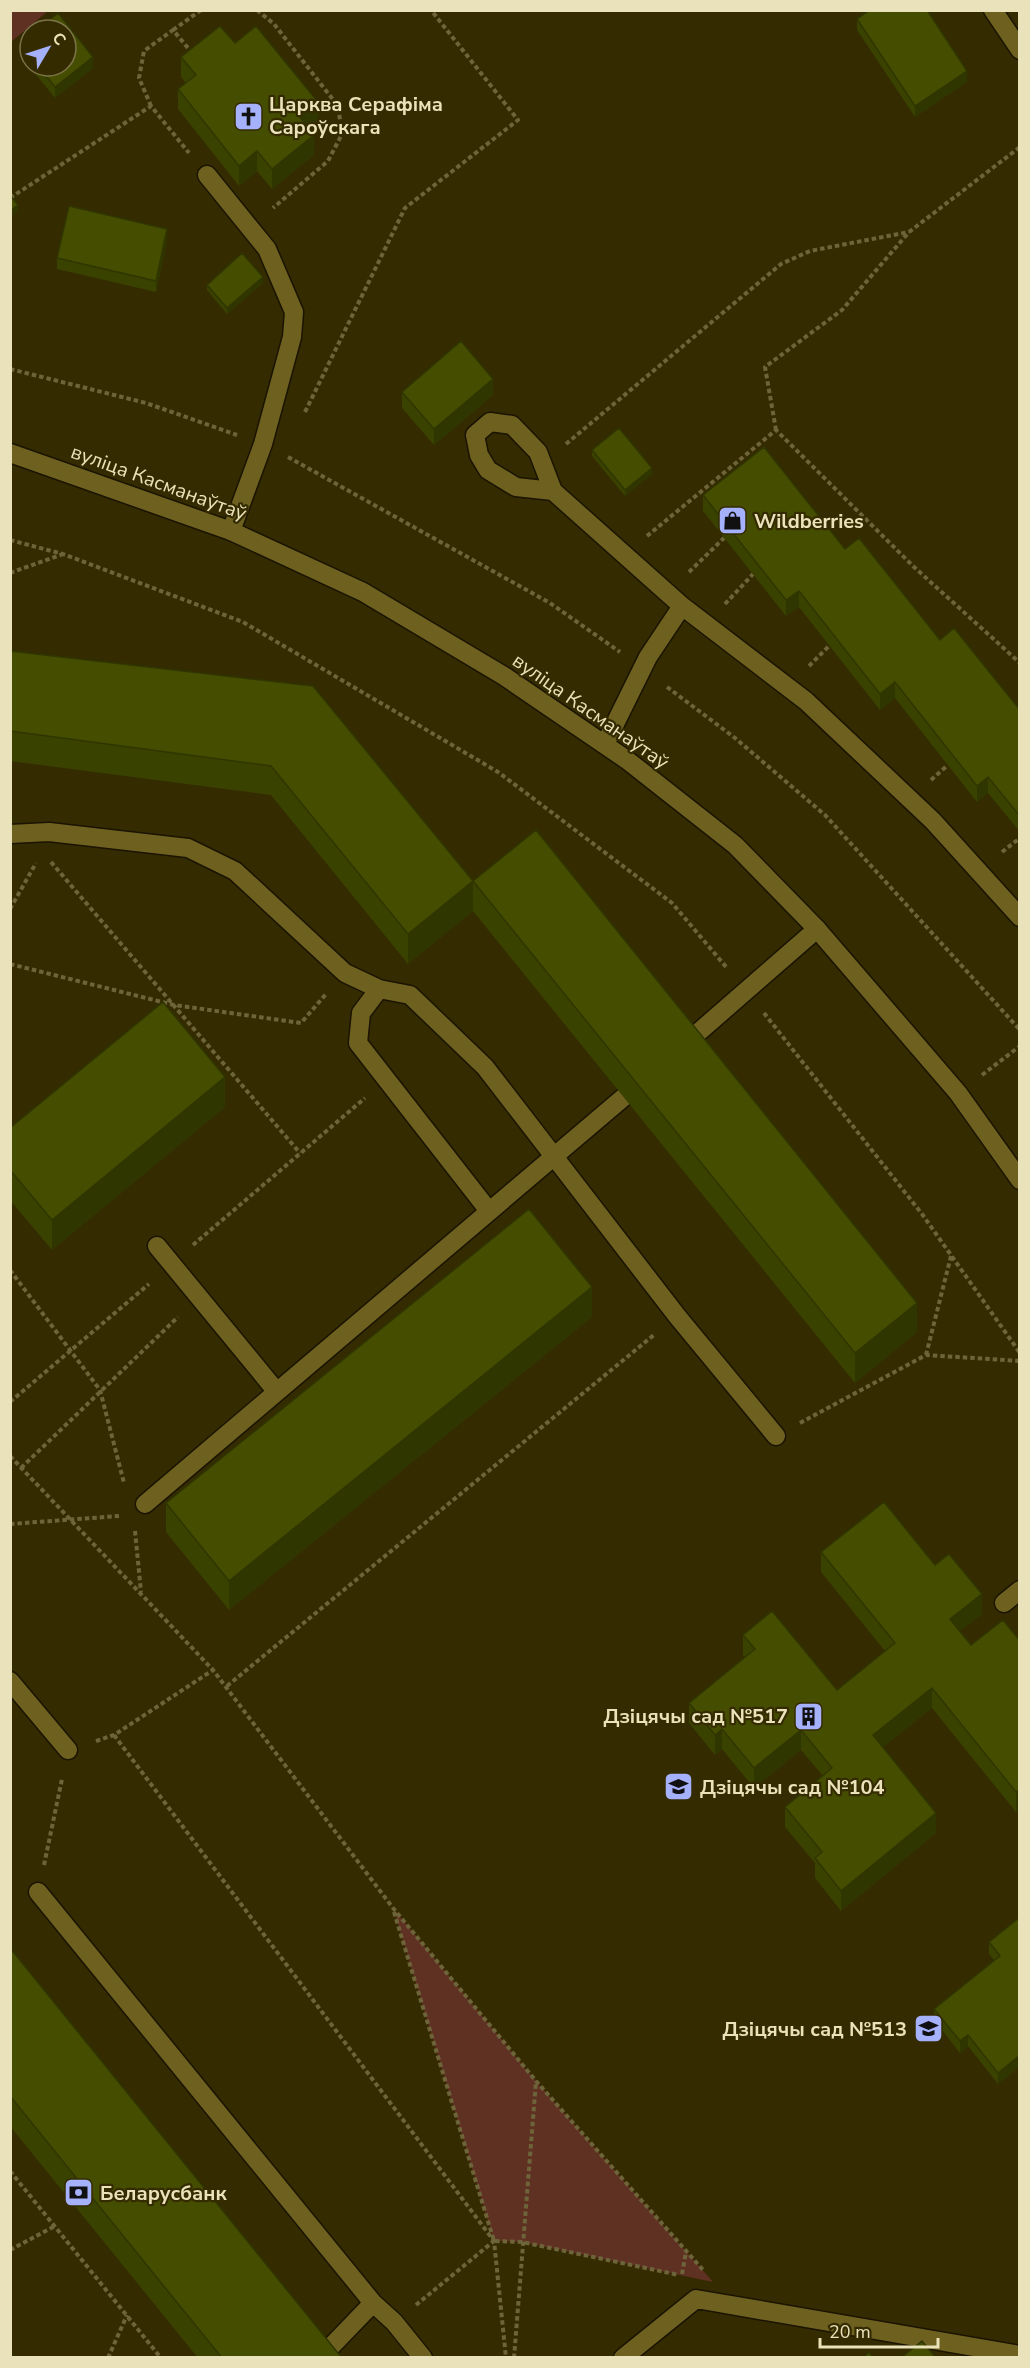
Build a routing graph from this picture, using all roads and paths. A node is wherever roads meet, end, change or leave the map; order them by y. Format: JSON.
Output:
{"nodes":[{"id":1,"x":201,"y":10,"type":"edge"},
{"id":2,"x":257,"y":10,"type":"edge"},
{"id":3,"x":431,"y":10,"type":"edge"},
{"id":4,"x":993,"y":10,"type":"edge"},
{"id":5,"x":173,"y":30,"type":"junction"},
{"id":6,"x":1020,"y":50,"type":"edge"},
{"id":7,"x":199,"y":63,"type":"edge"},
{"id":8,"x":152,"y":106,"type":"junction"},
{"id":9,"x":1020,"y":147,"type":"edge"},
{"id":10,"x":207,"y":174,"type":"joint"},
{"id":11,"x":10,"y":198,"type":"edge"},
{"id":12,"x":250,"y":227,"type":"junction"},
{"id":13,"x":909,"y":232,"type":"junction"},
{"id":14,"x":10,"y":369,"type":"edge"},
{"id":15,"x":305,"y":412,"type":"dead end"},
{"id":16,"x":776,"y":430,"type":"junction"},
{"id":17,"x":263,"y":444,"type":"junction"},
{"id":18,"x":10,"y":453,"type":"edge"},
{"id":19,"x":543,"y":464,"type":"junction"},
{"id":20,"x":553,"y":490,"type":"junction"},
{"id":21,"x":231,"y":531,"type":"junction"},
{"id":22,"x":724,"y":538,"type":"edge"},
{"id":23,"x":10,"y":540,"type":"edge"},
{"id":24,"x":624,"y":552,"type":"junction"},
{"id":25,"x":63,"y":554,"type":"junction"},
{"id":26,"x":689,"y":572,"type":"dead end"},
{"id":27,"x":10,"y":573,"type":"edge"},
{"id":28,"x":753,"y":574,"type":"edge"},
{"id":29,"x":724,"y":604,"type":"dead end"},
{"id":30,"x":682,"y":606,"type":"junction"},
{"id":31,"x":830,"y":645,"type":"edge"},
{"id":32,"x":1020,"y":663,"type":"edge"},
{"id":33,"x":642,"y":669,"type":"junction"},
{"id":34,"x":806,"y":669,"type":"dead end"},
{"id":35,"x":605,"y":744,"type":"junction"},
{"id":36,"x":948,"y":765,"type":"edge"},
{"id":37,"x":931,"y":780,"type":"dead end"},
{"id":38,"x":49,"y":832,"type":"junction"},
{"id":39,"x":10,"y":834,"type":"edge"},
{"id":40,"x":1020,"y":838,"type":"edge"},
{"id":41,"x":42,"y":851,"type":"junction"},
{"id":42,"x":1002,"y":852,"type":"dead end"},
{"id":43,"x":10,"y":909,"type":"edge"},
{"id":44,"x":1020,"y":916,"type":"edge"},
{"id":45,"x":817,"y":929,"type":"junction"},
{"id":46,"x":10,"y":964,"type":"edge"},
{"id":47,"x":345,"y":973,"type":"junction"},
{"id":48,"x":379,"y":989,"type":"junction"},
{"id":49,"x":746,"y":990,"type":"junction"},
{"id":50,"x":174,"y":1005,"type":"junction"},
{"id":51,"x":1020,"y":1030,"type":"edge"},
{"id":52,"x":685,"y":1044,"type":"edge"},
{"id":53,"x":1020,"y":1046,"type":"edge"},
{"id":54,"x":386,"y":1080,"type":"junction"},
{"id":55,"x":958,"y":1094,"type":"junction"},
{"id":56,"x":624,"y":1097,"type":"edge"},
{"id":57,"x":300,"y":1153,"type":"junction"},
{"id":58,"x":554,"y":1157,"type":"junction"},
{"id":59,"x":1020,"y":1180,"type":"edge"},
{"id":60,"x":489,"y":1211,"type":"junction"},
{"id":61,"x":157,"y":1246,"type":"dead end"},
{"id":62,"x":951,"y":1256,"type":"junction"},
{"id":63,"x":172,"y":1264,"type":"junction"},
{"id":64,"x":10,"y":1270,"type":"edge"},
{"id":65,"x":199,"y":1298,"type":"junction"},
{"id":66,"x":677,"y":1316,"type":"junction"},
{"id":67,"x":70,"y":1352,"type":"junction"},
{"id":68,"x":1020,"y":1353,"type":"edge"},
{"id":69,"x":926,"y":1355,"type":"junction"},
{"id":70,"x":1020,"y":1361,"type":"edge"},
{"id":71,"x":100,"y":1390,"type":"junction"},
{"id":72,"x":277,"y":1392,"type":"junction"},
{"id":73,"x":10,"y":1402,"type":"edge"},
{"id":74,"x":776,"y":1436,"type":"joint"},
{"id":75,"x":10,"y":1456,"type":"edge"},
{"id":76,"x":21,"y":1468,"type":"junction"},
{"id":77,"x":139,"y":1509,"type":"junction"},
{"id":78,"x":70,"y":1518,"type":"junction"},
{"id":79,"x":10,"y":1524,"type":"edge"},
{"id":80,"x":1020,"y":1590,"type":"edge"},
{"id":81,"x":141,"y":1592,"type":"junction"},
{"id":82,"x":1004,"y":1603,"type":"dead end"},
{"id":83,"x":213,"y":1670,"type":"junction"},
{"id":84,"x":10,"y":1682,"type":"edge"},
{"id":85,"x":227,"y":1686,"type":"junction"},
{"id":86,"x":114,"y":1735,"type":"junction"},
{"id":87,"x":68,"y":1750,"type":"junction"},
{"id":88,"x":38,"y":1892,"type":"joint"},
{"id":89,"x":393,"y":1908,"type":"junction"},
{"id":90,"x":536,"y":2081,"type":"junction"},
{"id":91,"x":10,"y":2171,"type":"edge"},
{"id":92,"x":55,"y":2226,"type":"junction"},
{"id":93,"x":494,"y":2241,"type":"junction"},
{"id":94,"x":522,"y":2242,"type":"junction"},
{"id":95,"x":10,"y":2250,"type":"edge"},
{"id":96,"x":686,"y":2252,"type":"junction"},
{"id":97,"x":682,"y":2276,"type":"junction"},
{"id":98,"x":713,"y":2282,"type":"junction"},
{"id":99,"x":696,"y":2299,"type":"junction"},
{"id":100,"x":373,"y":2303,"type":"junction"},
{"id":101,"x":127,"y":2315,"type":"junction"},
{"id":102,"x":394,"y":2322,"type":"junction"},
{"id":103,"x":1020,"y":2355,"type":"edge"},
{"id":104,"x":108,"y":2358,"type":"edge"},
{"id":105,"x":161,"y":2358,"type":"edge"},
{"id":106,"x":320,"y":2358,"type":"edge"},
{"id":107,"x":423,"y":2358,"type":"edge"},
{"id":108,"x":506,"y":2358,"type":"edge"},
{"id":109,"x":514,"y":2358,"type":"edge"},
{"id":110,"x":623,"y":2358,"type":"edge"}],
"edges":[{"from":1,"to":5,"type":"path"},
{"from":2,"to":12,"type":"path"},
{"from":3,"to":15,"type":"path"},
{"from":4,"to":6,"type":"street"},
{"from":5,"to":7,"type":"path"},
{"from":5,"to":8,"type":"path"},
{"from":8,"to":10,"type":"path"},
{"from":8,"to":11,"type":"path"},
{"from":9,"to":13,"type":"path"},
{"from":10,"to":12,"type":"street"},
{"from":12,"to":17,"type":"street"},
{"from":13,"to":16,"type":"path"},
{"from":13,"to":19,"type":"path"},
{"from":14,"to":17,"type":"path"},
{"from":16,"to":24,"type":"path"},
{"from":16,"to":32,"type":"path"},
{"from":17,"to":21,"type":"street"},
{"from":17,"to":33,"type":"path"},
{"from":18,"to":21,"type":"street","name":"вуліца Касманаўтаў"},
{"from":19,"to":20,"type":"street"},
{"from":19,"to":20,"type":"street"},
{"from":20,"to":24,"type":"street"},
{"from":21,"to":35,"type":"street","name":"вуліца Касманаўтаў"},
{"from":22,"to":26,"type":"path"},
{"from":23,"to":25,"type":"path"},
{"from":24,"to":30,"type":"street"},
{"from":25,"to":27,"type":"path"},
{"from":25,"to":49,"type":"path"},
{"from":28,"to":29,"type":"path"},
{"from":30,"to":33,"type":"street"},
{"from":30,"to":44,"type":"street"},
{"from":31,"to":34,"type":"path"},
{"from":33,"to":35,"type":"street"},
{"from":33,"to":51,"type":"path"},
{"from":35,"to":45,"type":"street","name":"вуліца Касманаўтаў"},
{"from":36,"to":37,"type":"path"},
{"from":38,"to":39,"type":"street"},
{"from":38,"to":41,"type":"path"},
{"from":38,"to":47,"type":"street"},
{"from":40,"to":42,"type":"path"},
{"from":41,"to":43,"type":"path"},
{"from":41,"to":50,"type":"path"},
{"from":45,"to":49,"type":"street"},
{"from":45,"to":55,"type":"street","name":"вуліца Касманаўтаў"},
{"from":46,"to":50,"type":"path"},
{"from":47,"to":48,"type":"street"},
{"from":47,"to":50,"type":"path"},
{"from":48,"to":54,"type":"street"},
{"from":48,"to":58,"type":"street"},
{"from":49,"to":52,"type":"street"},
{"from":49,"to":62,"type":"path"},
{"from":50,"to":57,"type":"path"},
{"from":53,"to":55,"type":"path"},
{"from":54,"to":57,"type":"path"},
{"from":54,"to":60,"type":"street"},
{"from":55,"to":59,"type":"street","name":"вуліца Касманаўтаў"},
{"from":56,"to":58,"type":"street"},
{"from":57,"to":63,"type":"path"},
{"from":58,"to":60,"type":"street"},
{"from":58,"to":66,"type":"street"},
{"from":60,"to":72,"type":"street"},
{"from":61,"to":63,"type":"street"},
{"from":62,"to":68,"type":"path"},
{"from":62,"to":69,"type":"path"},
{"from":63,"to":65,"type":"street"},
{"from":63,"to":67,"type":"path"},
{"from":64,"to":67,"type":"path"},
{"from":65,"to":71,"type":"path"},
{"from":65,"to":72,"type":"street"},
{"from":66,"to":74,"type":"street"},
{"from":66,"to":85,"type":"path"},
{"from":67,"to":71,"type":"path"},
{"from":67,"to":73,"type":"path"},
{"from":69,"to":70,"type":"path"},
{"from":69,"to":74,"type":"path"},
{"from":71,"to":76,"type":"path"},
{"from":71,"to":77,"type":"path"},
{"from":72,"to":77,"type":"street"},
{"from":75,"to":76,"type":"path"},
{"from":76,"to":78,"type":"path"},
{"from":77,"to":78,"type":"path"},
{"from":77,"to":81,"type":"path"},
{"from":78,"to":79,"type":"path"},
{"from":78,"to":81,"type":"path"},
{"from":80,"to":82,"type":"street"},
{"from":81,"to":83,"type":"path"},
{"from":83,"to":85,"type":"path"},
{"from":83,"to":86,"type":"path"},
{"from":84,"to":87,"type":"street"},
{"from":85,"to":89,"type":"path"},
{"from":86,"to":87,"type":"path"},
{"from":86,"to":93,"type":"path"},
{"from":87,"to":88,"type":"path"},
{"from":88,"to":100,"type":"street"},
{"from":89,"to":90,"type":"path"},
{"from":89,"to":93,"type":"path"},
{"from":90,"to":94,"type":"path"},
{"from":90,"to":96,"type":"path"},
{"from":91,"to":92,"type":"path"},
{"from":92,"to":95,"type":"path"},
{"from":92,"to":101,"type":"path"},
{"from":93,"to":94,"type":"path"},
{"from":93,"to":102,"type":"path"},
{"from":93,"to":108,"type":"path"},
{"from":94,"to":97,"type":"path"},
{"from":94,"to":109,"type":"path"},
{"from":96,"to":97,"type":"path"},
{"from":96,"to":98,"type":"path"},
{"from":97,"to":98,"type":"path"},
{"from":98,"to":99,"type":"path"},
{"from":99,"to":103,"type":"street"},
{"from":99,"to":110,"type":"street"},
{"from":100,"to":102,"type":"street"},
{"from":100,"to":106,"type":"street"},
{"from":101,"to":104,"type":"path"},
{"from":101,"to":105,"type":"path"},
{"from":102,"to":107,"type":"street"}]}
